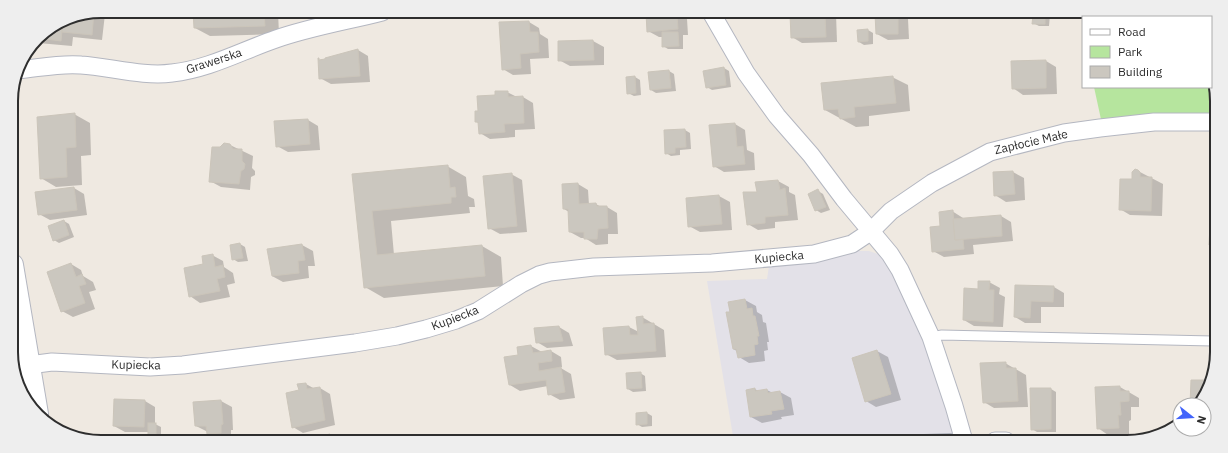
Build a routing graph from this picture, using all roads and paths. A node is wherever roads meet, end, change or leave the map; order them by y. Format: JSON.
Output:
{"nodes":[{"id":1,"x":357,"y":18,"type":"edge"},
{"id":2,"x":714,"y":18,"type":"edge"},
{"id":3,"x":25,"y":69,"type":"edge"},
{"id":4,"x":1210,"y":122,"type":"edge"},
{"id":5,"x":870,"y":232,"type":"junction"},
{"id":6,"x":18,"y":317,"type":"edge"},
{"id":7,"x":931,"y":337,"type":"junction"},
{"id":8,"x":1210,"y":341,"type":"edge"},
{"id":9,"x":23,"y":361,"type":"edge"},
{"id":10,"x":33,"y":400,"type":"edge"},
{"id":11,"x":962,"y":435,"type":"edge"}],
"edges":[{"from":1,"to":3,"type":"street","name":"Grawerska"},
{"from":2,"to":5,"type":"street"},
{"from":4,"to":5,"type":"street","name":"Zapłocie Małe"},
{"from":5,"to":7,"type":"street"},
{"from":5,"to":9,"type":"street","name":"Kupiecka"},
{"from":6,"to":9,"type":"street"},
{"from":7,"to":8,"type":"lane"},
{"from":7,"to":11,"type":"street"},
{"from":9,"to":10,"type":"street"}]}
